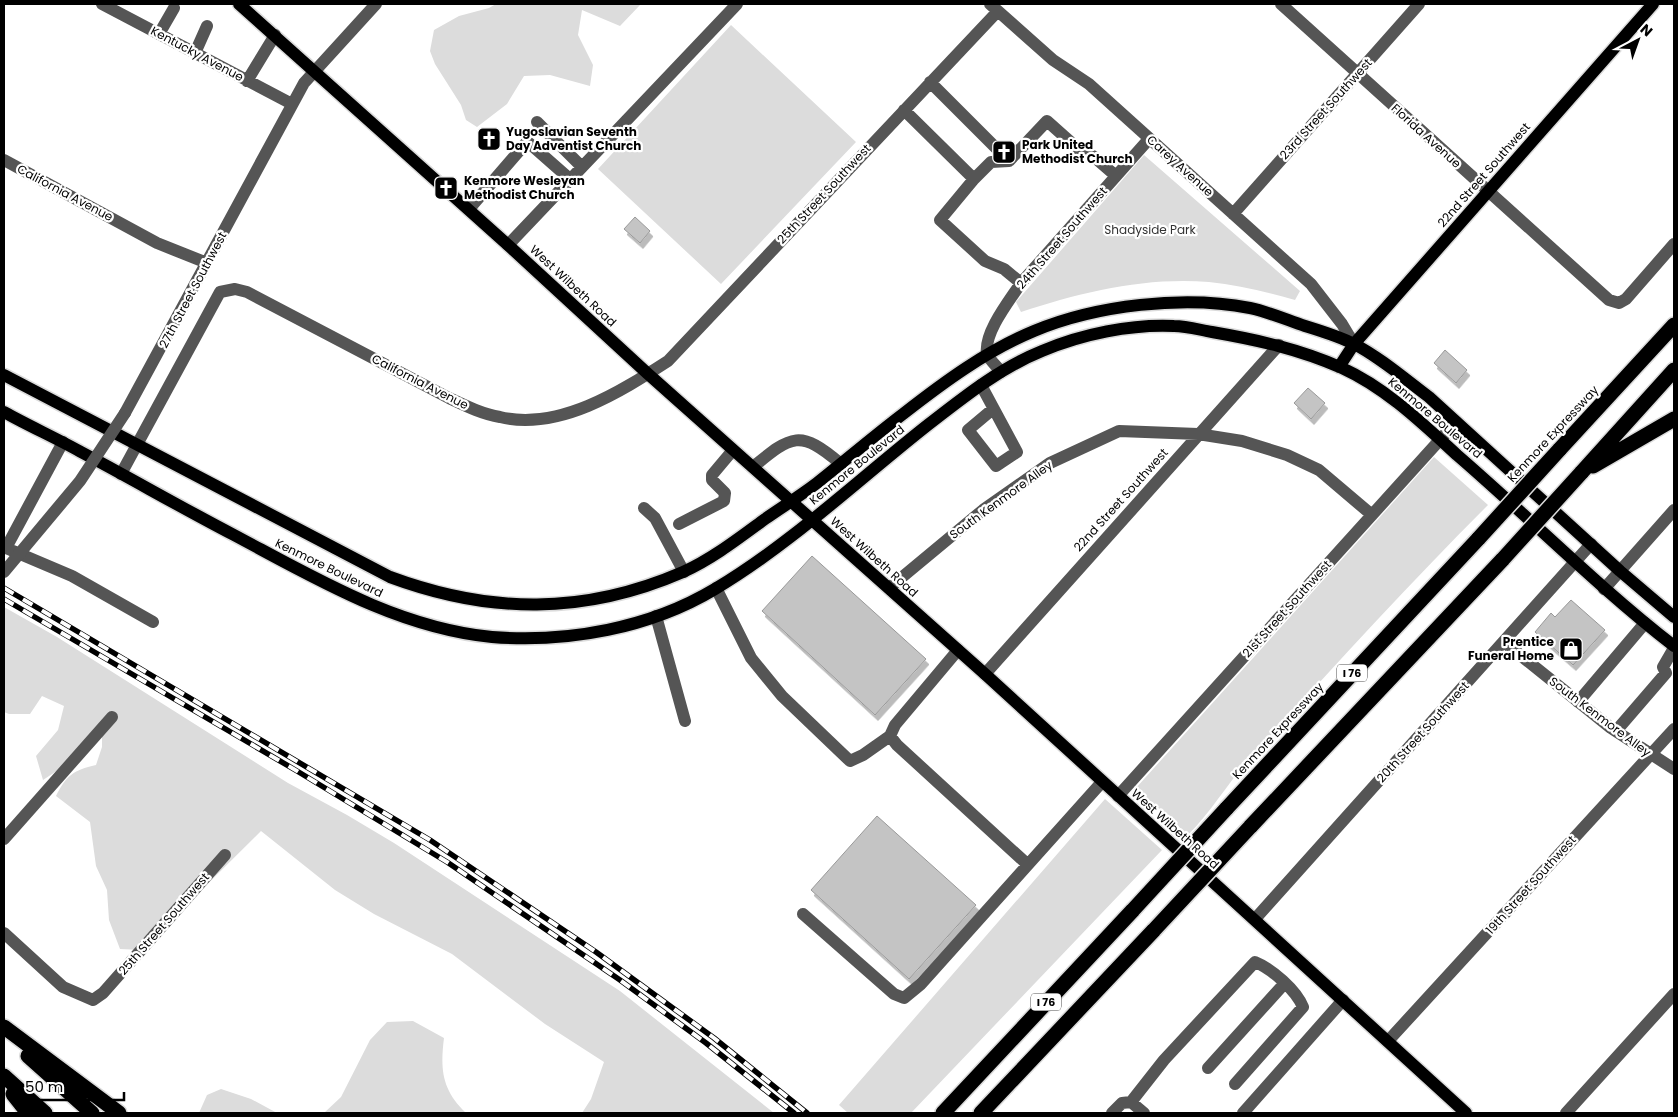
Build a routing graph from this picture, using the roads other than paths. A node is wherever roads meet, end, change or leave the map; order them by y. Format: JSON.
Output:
{"nodes":[{"id":1,"x":102,"y":4,"type":"edge"},
{"id":2,"x":240,"y":4,"type":"edge"},
{"id":3,"x":376,"y":4,"type":"edge"},
{"id":4,"x":737,"y":4,"type":"edge"},
{"id":5,"x":1281,"y":4,"type":"edge"},
{"id":6,"x":1419,"y":4,"type":"edge"},
{"id":7,"x":1653,"y":4,"type":"edge"},
{"id":8,"x":994,"y":7,"type":"edge"},
{"id":9,"x":174,"y":8,"type":"dead end"},
{"id":10,"x":207,"y":26,"type":"dead end"},
{"id":11,"x":159,"y":34,"type":"junction"},
{"id":12,"x":275,"y":35,"type":"junction"},
{"id":13,"x":194,"y":53,"type":"junction"},
{"id":14,"x":315,"y":70,"type":"junction"},
{"id":15,"x":1357,"y":74,"type":"junction"},
{"id":16,"x":247,"y":80,"type":"junction"},
{"id":17,"x":930,"y":82,"type":"junction"},
{"id":18,"x":292,"y":104,"type":"junction"},
{"id":19,"x":904,"y":110,"type":"junction"},
{"id":20,"x":536,"y":122,"type":"dead end"},
{"id":21,"x":1149,"y":138,"type":"junction"},
{"id":22,"x":4,"y":160,"type":"edge"},
{"id":23,"x":1010,"y":161,"type":"junction"},
{"id":24,"x":582,"y":168,"type":"junction"},
{"id":25,"x":1116,"y":176,"type":"junction"},
{"id":26,"x":974,"y":179,"type":"junction"},
{"id":27,"x":571,"y":180,"type":"junction"},
{"id":28,"x":1488,"y":191,"type":"junction"},
{"id":29,"x":469,"y":209,"type":"junction"},
{"id":30,"x":1233,"y":214,"type":"junction"},
{"id":31,"x":1674,"y":244,"type":"edge"},
{"id":32,"x":508,"y":245,"type":"junction"},
{"id":33,"x":208,"y":263,"type":"junction"},
{"id":34,"x":1021,"y":283,"type":"junction"},
{"id":35,"x":228,"y":288,"type":"joint"},
{"id":36,"x":1674,"y":325,"type":"edge"},
{"id":37,"x":1354,"y":344,"type":"junction"},
{"id":38,"x":1279,"y":345,"type":"junction"},
{"id":39,"x":987,"y":354,"type":"junction"},
{"id":40,"x":1339,"y":367,"type":"junction"},
{"id":41,"x":1674,"y":370,"type":"edge"},
{"id":42,"x":1001,"y":372,"type":"junction"},
{"id":43,"x":647,"y":373,"type":"junction"},
{"id":44,"x":4,"y":375,"type":"edge"},
{"id":45,"x":981,"y":385,"type":"junction"},
{"id":46,"x":993,"y":409,"type":"dead end"},
{"id":47,"x":4,"y":412,"type":"edge"},
{"id":48,"x":1674,"y":419,"type":"edge"},
{"id":49,"x":1456,"y":422,"type":"junction"},
{"id":50,"x":1198,"y":434,"type":"junction"},
{"id":51,"x":1440,"y":440,"type":"junction"},
{"id":52,"x":63,"y":442,"type":"junction"},
{"id":53,"x":138,"y":444,"type":"junction"},
{"id":54,"x":733,"y":450,"type":"junction"},
{"id":55,"x":841,"y":464,"type":"junction"},
{"id":56,"x":753,"y":467,"type":"junction"},
{"id":57,"x":1581,"y":473,"type":"junction"},
{"id":58,"x":121,"y":474,"type":"junction"},
{"id":59,"x":791,"y":501,"type":"junction"},
{"id":60,"x":644,"y":508,"type":"dead end"},
{"id":61,"x":1674,"y":510,"type":"edge"},
{"id":62,"x":1372,"y":515,"type":"junction"},
{"id":63,"x":812,"y":519,"type":"junction"},
{"id":64,"x":679,"y":524,"type":"dead end"},
{"id":65,"x":1591,"y":544,"type":"junction"},
{"id":66,"x":1575,"y":562,"type":"junction"},
{"id":67,"x":1620,"y":571,"type":"junction"},
{"id":68,"x":4,"y":572,"type":"edge"},
{"id":69,"x":684,"y":572,"type":"junction"},
{"id":70,"x":716,"y":588,"type":"junction"},
{"id":71,"x":889,"y":588,"type":"junction"},
{"id":72,"x":1604,"y":589,"type":"junction"},
{"id":73,"x":656,"y":616,"type":"junction"},
{"id":74,"x":1674,"y":617,"type":"edge"},
{"id":75,"x":153,"y":622,"type":"dead end"},
{"id":76,"x":1645,"y":623,"type":"junction"},
{"id":77,"x":1504,"y":642,"type":"junction"},
{"id":78,"x":1674,"y":647,"type":"edge"},
{"id":79,"x":958,"y":650,"type":"junction"},
{"id":80,"x":985,"y":674,"type":"junction"},
{"id":81,"x":1578,"y":702,"type":"junction"},
{"id":82,"x":112,"y":717,"type":"dead end"},
{"id":83,"x":685,"y":721,"type":"dead end"},
{"id":84,"x":1674,"y":729,"type":"edge"},
{"id":85,"x":1616,"y":732,"type":"junction"},
{"id":86,"x":890,"y":736,"type":"junction"},
{"id":87,"x":1650,"y":755,"type":"junction"},
{"id":88,"x":1674,"y":769,"type":"edge"},
{"id":89,"x":1102,"y":782,"type":"junction"},
{"id":90,"x":1118,"y":796,"type":"junction"},
{"id":91,"x":4,"y":839,"type":"edge"},
{"id":92,"x":225,"y":855,"type":"dead end"},
{"id":93,"x":1027,"y":864,"type":"junction"},
{"id":94,"x":803,"y":914,"type":"dead end"},
{"id":95,"x":1255,"y":918,"type":"junction"},
{"id":96,"x":4,"y":933,"type":"edge"},
{"id":97,"x":1284,"y":984,"type":"junction"},
{"id":98,"x":1674,"y":994,"type":"edge"},
{"id":99,"x":1343,"y":1000,"type":"junction"},
{"id":100,"x":4,"y":1027,"type":"edge"},
{"id":101,"x":4,"y":1034,"type":"edge"},
{"id":102,"x":1388,"y":1041,"type":"junction"},
{"id":103,"x":1208,"y":1068,"type":"dead end"},
{"id":104,"x":4,"y":1076,"type":"edge"},
{"id":105,"x":4,"y":1084,"type":"edge"},
{"id":106,"x":1235,"y":1084,"type":"dead end"},
{"id":107,"x":1132,"y":1102,"type":"junction"},
{"id":108,"x":28,"y":1113,"type":"edge"},
{"id":109,"x":45,"y":1113,"type":"edge"},
{"id":110,"x":92,"y":1113,"type":"edge"},
{"id":111,"x":119,"y":1113,"type":"edge"},
{"id":112,"x":943,"y":1113,"type":"edge"},
{"id":113,"x":981,"y":1113,"type":"edge"},
{"id":114,"x":1112,"y":1113,"type":"edge"},
{"id":115,"x":1144,"y":1113,"type":"edge"},
{"id":116,"x":1243,"y":1113,"type":"edge"},
{"id":117,"x":1466,"y":1113,"type":"edge"},
{"id":118,"x":1566,"y":1113,"type":"edge"}],
"edges":[{"from":1,"to":11,"type":"street","name":"Kentucky Avenue"},
{"from":2,"to":12,"type":"main road","name":"West Wilbeth Road"},
{"from":3,"to":14,"type":"street","name":"27th Street Southwest"},
{"from":4,"to":24,"type":"street"},
{"from":5,"to":15,"type":"street","name":"Florida Avenue"},
{"from":6,"to":15,"type":"street","name":"23rd Street Southwest"},
{"from":7,"to":28,"type":"main road","name":"22nd Street Southwest"},
{"from":8,"to":17,"type":"street","name":"25th Street Southwest"},
{"from":8,"to":21,"type":"street","name":"Carey Avenue"},
{"from":9,"to":11,"type":"street"},
{"from":10,"to":13,"type":"street"},
{"from":11,"to":13,"type":"street","name":"Kentucky Avenue"},
{"from":12,"to":14,"type":"main road","name":"West Wilbeth Road"},
{"from":12,"to":16,"type":"street"},
{"from":13,"to":16,"type":"street","name":"Kentucky Avenue"},
{"from":14,"to":18,"type":"street","name":"27th Street Southwest"},
{"from":14,"to":29,"type":"main road","name":"West Wilbeth Road"},
{"from":15,"to":28,"type":"street","name":"Florida Avenue"},
{"from":15,"to":30,"type":"street","name":"23rd Street Southwest"},
{"from":16,"to":18,"type":"street","name":"Kentucky Avenue"},
{"from":17,"to":19,"type":"street","name":"25th Street Southwest"},
{"from":17,"to":23,"type":"street"},
{"from":18,"to":33,"type":"street","name":"27th Street Southwest"},
{"from":19,"to":26,"type":"street"},
{"from":19,"to":43,"type":"street","name":"25th Street Southwest"},
{"from":20,"to":24,"type":"street"},
{"from":21,"to":25,"type":"street","name":"24th Street Southwest"},
{"from":21,"to":30,"type":"street","name":"Carey Avenue"},
{"from":22,"to":33,"type":"street","name":"California Avenue"},
{"from":23,"to":25,"type":"street"},
{"from":23,"to":26,"type":"street"},
{"from":24,"to":27,"type":"street"},
{"from":25,"to":34,"type":"street","name":"24th Street Southwest"},
{"from":26,"to":34,"type":"street"},
{"from":27,"to":29,"type":"street"},
{"from":27,"to":32,"type":"street"},
{"from":28,"to":31,"type":"street","name":"Florida Avenue"},
{"from":28,"to":37,"type":"main road","name":"22nd Street Southwest"},
{"from":29,"to":32,"type":"main road","name":"West Wilbeth Road"},
{"from":30,"to":37,"type":"street","name":"Carey Avenue"},
{"from":32,"to":43,"type":"main road","name":"West Wilbeth Road"},
{"from":33,"to":68,"type":"street","name":"27th Street Southwest","bridge":true},
{"from":34,"to":39,"type":"street","name":"24th Street Southwest"},
{"from":35,"to":43,"type":"street","name":"California Avenue"},
{"from":35,"to":53,"type":"street","name":"27th Street Southwest"},
{"from":36,"to":112,"type":"highway","name":"Kenmore Expressway","number":"I 76","bridge":true},
{"from":37,"to":39,"type":"main road","name":"Kenmore Boulevard"},
{"from":37,"to":40,"type":"main road","name":"22nd Street Southwest"},
{"from":37,"to":49,"type":"main road","name":"Kenmore Boulevard"},
{"from":38,"to":40,"type":"main road","name":"Kenmore Boulevard"},
{"from":38,"to":42,"type":"main road","name":"Kenmore Boulevard"},
{"from":38,"to":50,"type":"street","name":"22nd Street Southwest"},
{"from":39,"to":42,"type":"street"},
{"from":39,"to":55,"type":"main road","name":"Kenmore Boulevard"},
{"from":40,"to":51,"type":"main road","name":"Kenmore Boulevard"},
{"from":41,"to":57,"type":"highway","number":"I 76"},
{"from":42,"to":45,"type":"main road","name":"Kenmore Boulevard"},
{"from":43,"to":54,"type":"main road","name":"West Wilbeth Road"},
{"from":44,"to":53,"type":"main road","name":"Kenmore Boulevard"},
{"from":45,"to":46,"type":"street"},
{"from":45,"to":63,"type":"main road","name":"Kenmore Boulevard"},
{"from":47,"to":52,"type":"main road","name":"Kenmore Boulevard"},
{"from":48,"to":57,"type":"highway"},
{"from":49,"to":51,"type":"street","name":"21st Street Southwest"},
{"from":49,"to":65,"type":"main road","name":"Kenmore Boulevard"},
{"from":50,"to":62,"type":"street","name":"South Kenmore Alley"},
{"from":50,"to":71,"type":"street","name":"South Kenmore Alley"},
{"from":50,"to":80,"type":"street","name":"22nd Street Southwest"},
{"from":51,"to":62,"type":"street","name":"21st Street Southwest"},
{"from":51,"to":66,"type":"main road","name":"Kenmore Boulevard"},
{"from":52,"to":58,"type":"main road","name":"Kenmore Boulevard"},
{"from":52,"to":75,"type":"street"},
{"from":53,"to":58,"type":"street","name":"27th Street Southwest"},
{"from":53,"to":69,"type":"main road","name":"Kenmore Boulevard"},
{"from":54,"to":56,"type":"main road","name":"West Wilbeth Road"},
{"from":54,"to":64,"type":"street"},
{"from":55,"to":56,"type":"street"},
{"from":55,"to":59,"type":"main road","name":"Kenmore Boulevard"},
{"from":56,"to":59,"type":"main road","name":"West Wilbeth Road"},
{"from":57,"to":113,"type":"highway","number":"I 76","bridge":true},
{"from":58,"to":73,"type":"main road","name":"Kenmore Boulevard"},
{"from":59,"to":63,"type":"main road","name":"West Wilbeth Road"},
{"from":59,"to":69,"type":"main road","name":"Kenmore Boulevard"},
{"from":60,"to":69,"type":"street"},
{"from":61,"to":67,"type":"street"},
{"from":62,"to":90,"type":"street","name":"21st Street Southwest"},
{"from":63,"to":70,"type":"main road","name":"Kenmore Boulevard"},
{"from":63,"to":71,"type":"main road","name":"West Wilbeth Road"},
{"from":65,"to":66,"type":"street","name":"20th Street Southwest"},
{"from":65,"to":67,"type":"main road","name":"Kenmore Boulevard"},
{"from":66,"to":72,"type":"main road","name":"Kenmore Boulevard"},
{"from":66,"to":77,"type":"street","name":"20th Street Southwest"},
{"from":67,"to":72,"type":"street"},
{"from":67,"to":74,"type":"main road","name":"Kenmore Boulevard"},
{"from":70,"to":73,"type":"main road","name":"Kenmore Boulevard"},
{"from":70,"to":86,"type":"street"},
{"from":71,"to":79,"type":"main road","name":"West Wilbeth Road"},
{"from":72,"to":76,"type":"main road","name":"Kenmore Boulevard"},
{"from":73,"to":83,"type":"street"},
{"from":76,"to":78,"type":"main road","name":"Kenmore Boulevard"},
{"from":76,"to":81,"type":"street"},
{"from":77,"to":81,"type":"street","name":"South Kenmore Alley"},
{"from":77,"to":95,"type":"street","name":"20th Street Southwest"},
{"from":78,"to":85,"type":"street"},
{"from":79,"to":80,"type":"main road","name":"West Wilbeth Road"},
{"from":79,"to":86,"type":"street"},
{"from":80,"to":89,"type":"main road","name":"West Wilbeth Road"},
{"from":81,"to":85,"type":"street","name":"South Kenmore Alley"},
{"from":82,"to":91,"type":"street"},
{"from":84,"to":87,"type":"street","name":"19th Street Southwest"},
{"from":85,"to":87,"type":"street","name":"South Kenmore Alley"},
{"from":86,"to":93,"type":"street"},
{"from":87,"to":88,"type":"street","name":"South Kenmore Alley"},
{"from":87,"to":102,"type":"street","name":"19th Street Southwest"},
{"from":89,"to":90,"type":"main road","name":"West Wilbeth Road"},
{"from":89,"to":93,"type":"street"},
{"from":90,"to":95,"type":"main road","name":"West Wilbeth Road"},
{"from":92,"to":96,"type":"street","name":"25th Street Southwest"},
{"from":93,"to":94,"type":"street"},
{"from":95,"to":99,"type":"main road","name":"West Wilbeth Road"},
{"from":97,"to":103,"type":"street"},
{"from":97,"to":106,"type":"street"},
{"from":97,"to":107,"type":"street"},
{"from":98,"to":118,"type":"street"},
{"from":99,"to":102,"type":"main road","name":"West Wilbeth Road"},
{"from":99,"to":116,"type":"street"},
{"from":100,"to":111,"type":"highway"},
{"from":101,"to":110,"type":"highway"},
{"from":102,"to":117,"type":"main road","name":"West Wilbeth Road"},
{"from":104,"to":109,"type":"highway"},
{"from":105,"to":108,"type":"highway"},
{"from":107,"to":114,"type":"street"},
{"from":107,"to":115,"type":"street"}]}
